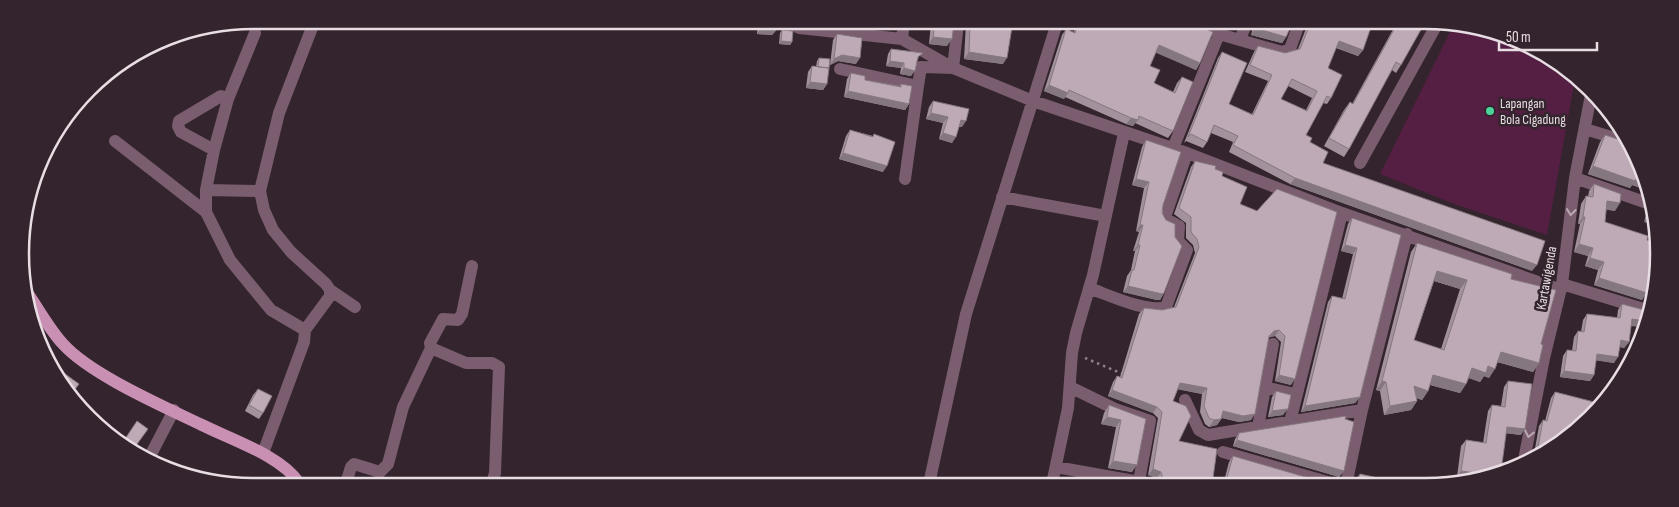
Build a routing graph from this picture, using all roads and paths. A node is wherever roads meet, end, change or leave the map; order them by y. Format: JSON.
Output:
{"nodes":[{"id":1,"x":312,"y":29,"type":"edge"},
{"id":2,"x":856,"y":29,"type":"edge"},
{"id":3,"x":903,"y":29,"type":"edge"},
{"id":4,"x":957,"y":29,"type":"edge"},
{"id":5,"x":1054,"y":29,"type":"edge"},
{"id":6,"x":1207,"y":29,"type":"edge"},
{"id":7,"x":1244,"y":29,"type":"edge"},
{"id":8,"x":1297,"y":29,"type":"edge"},
{"id":9,"x":1434,"y":29,"type":"edge"},
{"id":10,"x":255,"y":33,"type":"dead end"},
{"id":11,"x":1219,"y":34,"type":"junction"},
{"id":12,"x":902,"y":39,"type":"junction"},
{"id":13,"x":1240,"y":40,"type":"junction"},
{"id":14,"x":953,"y":68,"type":"junction"},
{"id":15,"x":840,"y":69,"type":"dead end"},
{"id":16,"x":918,"y":86,"type":"junction"},
{"id":17,"x":228,"y":99,"type":"junction"},
{"id":18,"x":1033,"y":101,"type":"junction"},
{"id":19,"x":1590,"y":101,"type":"edge"},
{"id":20,"x":1585,"y":129,"type":"junction"},
{"id":21,"x":1124,"y":133,"type":"junction"},
{"id":22,"x":115,"y":140,"type":"dead end"},
{"id":23,"x":1619,"y":140,"type":"edge"},
{"id":24,"x":1173,"y":148,"type":"junction"},
{"id":25,"x":214,"y":150,"type":"junction"},
{"id":26,"x":1188,"y":153,"type":"junction"},
{"id":27,"x":1360,"y":163,"type":"dead end"},
{"id":28,"x":1575,"y":178,"type":"junction"},
{"id":29,"x":905,"y":179,"type":"dead end"},
{"id":30,"x":206,"y":190,"type":"junction"},
{"id":31,"x":260,"y":191,"type":"junction"},
{"id":32,"x":1002,"y":197,"type":"junction"},
{"id":33,"x":1644,"y":201,"type":"edge"},
{"id":34,"x":206,"y":212,"type":"junction"},
{"id":35,"x":1342,"y":212,"type":"junction"},
{"id":36,"x":1106,"y":216,"type":"junction"},
{"id":37,"x":1407,"y":234,"type":"junction"},
{"id":38,"x":472,"y":266,"type":"dead end"},
{"id":39,"x":1562,"y":287,"type":"junction"},
{"id":40,"x":1089,"y":288,"type":"junction"},
{"id":41,"x":330,"y":290,"type":"junction"},
{"id":42,"x":356,"y":307,"type":"dead end"},
{"id":43,"x":1644,"y":309,"type":"edge"},
{"id":44,"x":36,"y":311,"type":"edge"},
{"id":45,"x":305,"y":330,"type":"junction"},
{"id":46,"x":1273,"y":344,"type":"dead end"},
{"id":47,"x":431,"y":348,"type":"junction"},
{"id":48,"x":1072,"y":353,"type":"junction"},
{"id":49,"x":1132,"y":378,"type":"edge"},
{"id":50,"x":1070,"y":387,"type":"junction"},
{"id":51,"x":1264,"y":387,"type":"junction"},
{"id":52,"x":1295,"y":394,"type":"junction"},
{"id":53,"x":1185,"y":400,"type":"dead end"},
{"id":54,"x":174,"y":410,"type":"junction"},
{"id":55,"x":1362,"y":410,"type":"junction"},
{"id":56,"x":1290,"y":422,"type":"junction"},
{"id":57,"x":1258,"y":427,"type":"junction"},
{"id":58,"x":1223,"y":452,"type":"dead end"},
{"id":59,"x":263,"y":453,"type":"junction"},
{"id":60,"x":151,"y":454,"type":"edge"},
{"id":61,"x":1525,"y":455,"type":"edge"},
{"id":62,"x":1056,"y":466,"type":"junction"},
{"id":63,"x":296,"y":478,"type":"edge"},
{"id":64,"x":348,"y":478,"type":"edge"},
{"id":65,"x":494,"y":478,"type":"edge"},
{"id":66,"x":929,"y":478,"type":"edge"},
{"id":67,"x":1053,"y":478,"type":"edge"},
{"id":68,"x":1119,"y":478,"type":"edge"},
{"id":69,"x":1145,"y":478,"type":"edge"},
{"id":70,"x":1314,"y":478,"type":"edge"},
{"id":71,"x":1347,"y":478,"type":"edge"}],
"edges":[{"from":1,"to":31,"type":"street"},
{"from":2,"to":12,"type":"street"},
{"from":3,"to":12,"type":"street"},
{"from":4,"to":14,"type":"street"},
{"from":5,"to":18,"type":"street"},
{"from":6,"to":11,"type":"street"},
{"from":7,"to":13,"type":"street"},
{"from":8,"to":13,"type":"street"},
{"from":9,"to":27,"type":"street"},
{"from":10,"to":17,"type":"street"},
{"from":11,"to":13,"type":"street"},
{"from":11,"to":24,"type":"street"},
{"from":12,"to":14,"type":"street"},
{"from":14,"to":16,"type":"street"},
{"from":14,"to":18,"type":"street"},
{"from":15,"to":16,"type":"street"},
{"from":16,"to":29,"type":"street"},
{"from":17,"to":25,"type":"street"},
{"from":17,"to":25,"type":"street"},
{"from":18,"to":21,"type":"street"},
{"from":18,"to":32,"type":"street"},
{"from":19,"to":20,"type":"street","name":"Kartawigenda"},
{"from":20,"to":23,"type":"street"},
{"from":20,"to":28,"type":"street","name":"Kartawigenda"},
{"from":21,"to":24,"type":"street"},
{"from":21,"to":36,"type":"street"},
{"from":22,"to":34,"type":"street"},
{"from":24,"to":26,"type":"street"},
{"from":25,"to":30,"type":"street"},
{"from":26,"to":35,"type":"street"},
{"from":26,"to":40,"type":"street"},
{"from":28,"to":33,"type":"street"},
{"from":28,"to":39,"type":"street","name":"Kartawigenda","one_way":true},
{"from":30,"to":31,"type":"street"},
{"from":30,"to":34,"type":"street"},
{"from":31,"to":41,"type":"street"},
{"from":32,"to":36,"type":"street"},
{"from":32,"to":66,"type":"street"},
{"from":34,"to":45,"type":"street"},
{"from":35,"to":37,"type":"street"},
{"from":35,"to":52,"type":"street"},
{"from":36,"to":40,"type":"street"},
{"from":37,"to":39,"type":"street"},
{"from":37,"to":55,"type":"street"},
{"from":38,"to":47,"type":"street"},
{"from":39,"to":43,"type":"street"},
{"from":39,"to":61,"type":"street","name":"Kartawigenda","one_way":true},
{"from":40,"to":48,"type":"street"},
{"from":41,"to":42,"type":"street"},
{"from":41,"to":45,"type":"street"},
{"from":44,"to":54,"type":"main road"},
{"from":45,"to":59,"type":"street"},
{"from":46,"to":51,"type":"street"},
{"from":47,"to":64,"type":"street"},
{"from":47,"to":65,"type":"street"},
{"from":48,"to":49,"type":"path"},
{"from":48,"to":50,"type":"street"},
{"from":50,"to":62,"type":"street"},
{"from":50,"to":69,"type":"street"},
{"from":51,"to":52,"type":"street"},
{"from":51,"to":57,"type":"street"},
{"from":52,"to":56,"type":"street"},
{"from":53,"to":57,"type":"street"},
{"from":54,"to":59,"type":"main road"},
{"from":54,"to":60,"type":"street"},
{"from":55,"to":56,"type":"street"},
{"from":55,"to":71,"type":"street"},
{"from":56,"to":57,"type":"street"},
{"from":58,"to":70,"type":"street"},
{"from":59,"to":63,"type":"main road"},
{"from":62,"to":67,"type":"street"},
{"from":62,"to":68,"type":"street"}]}
